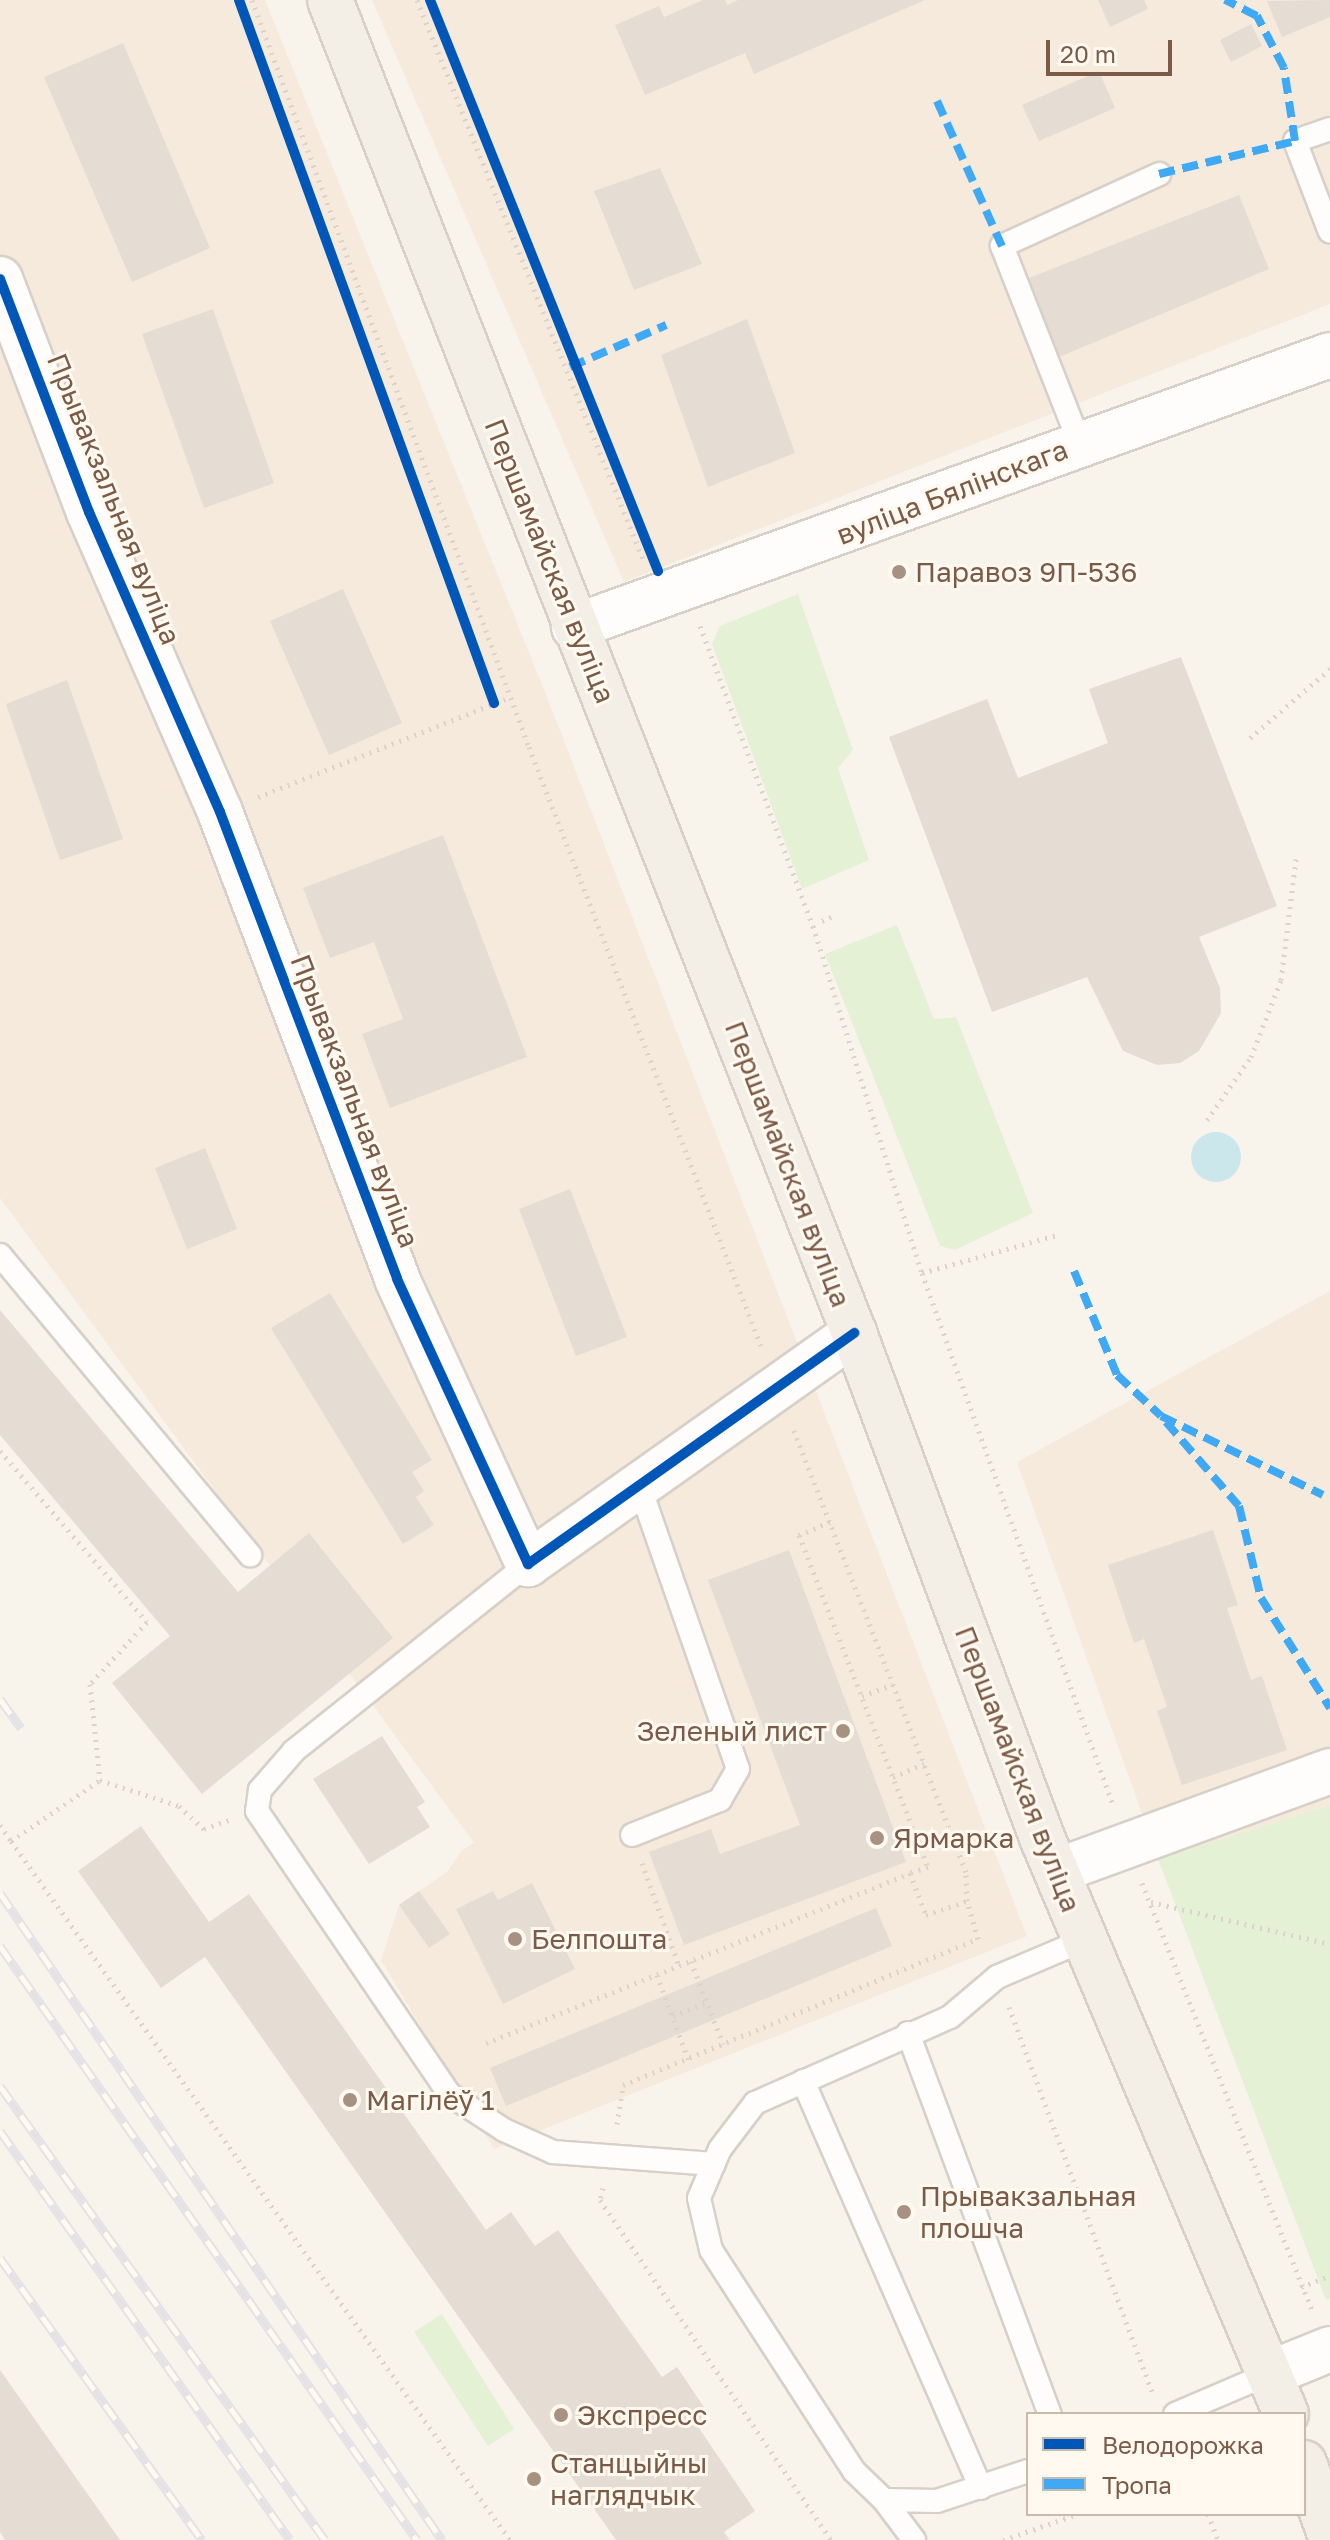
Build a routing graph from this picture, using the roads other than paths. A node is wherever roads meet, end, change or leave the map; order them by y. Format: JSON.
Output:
{"nodes":[{"id":1,"x":330,"y":0,"type":"edge"},
{"id":2,"x":1330,"y":129,"type":"edge"},
{"id":3,"x":1159,"y":174,"type":"dead end"},
{"id":4,"x":1330,"y":232,"type":"edge"},
{"id":5,"x":0,"y":279,"type":"edge"},
{"id":6,"x":1330,"y":355,"type":"edge"},
{"id":7,"x":1080,"y":444,"type":"junction"},
{"id":8,"x":574,"y":627,"type":"junction"},
{"id":9,"x":0,"y":1255,"type":"edge"},
{"id":10,"x":854,"y":1333,"type":"junction"},
{"id":11,"x":639,"y":1484,"type":"junction"},
{"id":12,"x":250,"y":1555,"type":"dead end"},
{"id":13,"x":528,"y":1564,"type":"junction"},
{"id":14,"x":1330,"y":1771,"type":"edge"},
{"id":15,"x":632,"y":1835,"type":"road end"},
{"id":16,"x":1057,"y":1871,"type":"junction"},
{"id":17,"x":1084,"y":1940,"type":"junction"},
{"id":18,"x":908,"y":2033,"type":"junction"},
{"id":19,"x":803,"y":2081,"type":"junction"},
{"id":20,"x":714,"y":2164,"type":"junction"},
{"id":21,"x":1330,"y":2349,"type":"edge"},
{"id":22,"x":1271,"y":2373,"type":"junction"},
{"id":23,"x":1049,"y":2412,"type":"edge"},
{"id":24,"x":1180,"y":2412,"type":"edge"},
{"id":25,"x":1285,"y":2412,"type":"edge"},
{"id":26,"x":1306,"y":2468,"type":"edge"},
{"id":27,"x":1026,"y":2472,"type":"edge"},
{"id":28,"x":981,"y":2488,"type":"junction"},
{"id":29,"x":884,"y":2500,"type":"junction"},
{"id":30,"x":1330,"y":2534,"type":"edge"},
{"id":31,"x":914,"y":2540,"type":"edge"}],
"edges":[{"from":1,"to":8,"type":"main road","name":"Першамайская вуліца"},
{"from":2,"to":4,"type":"lane"},
{"from":3,"to":7,"type":"lane"},
{"from":5,"to":13,"type":"street","name":"Прывакзальная вуліца"},
{"from":6,"to":7,"type":"street","name":"вуліца Бялінскага"},
{"from":7,"to":8,"type":"street","name":"вуліца Бялінскага"},
{"from":8,"to":10,"type":"main road","name":"Першамайская вуліца"},
{"from":9,"to":12,"type":"lane"},
{"from":10,"to":11,"type":"street"},
{"from":10,"to":16,"type":"main road","name":"Першамайская вуліца"},
{"from":11,"to":13,"type":"street"},
{"from":11,"to":15,"type":"lane"},
{"from":13,"to":20,"type":"lane"},
{"from":14,"to":16,"type":"street"},
{"from":16,"to":17,"type":"main road","name":"Першамайская вуліца"},
{"from":17,"to":18,"type":"lane"},
{"from":17,"to":22,"type":"main road","name":"Першамайская вуліца"},
{"from":18,"to":19,"type":"lane"},
{"from":18,"to":23,"type":"lane"},
{"from":19,"to":20,"type":"lane"},
{"from":19,"to":28,"type":"lane"},
{"from":20,"to":29,"type":"lane"},
{"from":21,"to":22,"type":"street"},
{"from":22,"to":24,"type":"lane"},
{"from":22,"to":25,"type":"main road","name":"Першамайская вуліца"},
{"from":26,"to":30,"type":"main road"},
{"from":27,"to":28,"type":"lane"},
{"from":28,"to":29,"type":"lane"},
{"from":29,"to":31,"type":"lane"}]}
